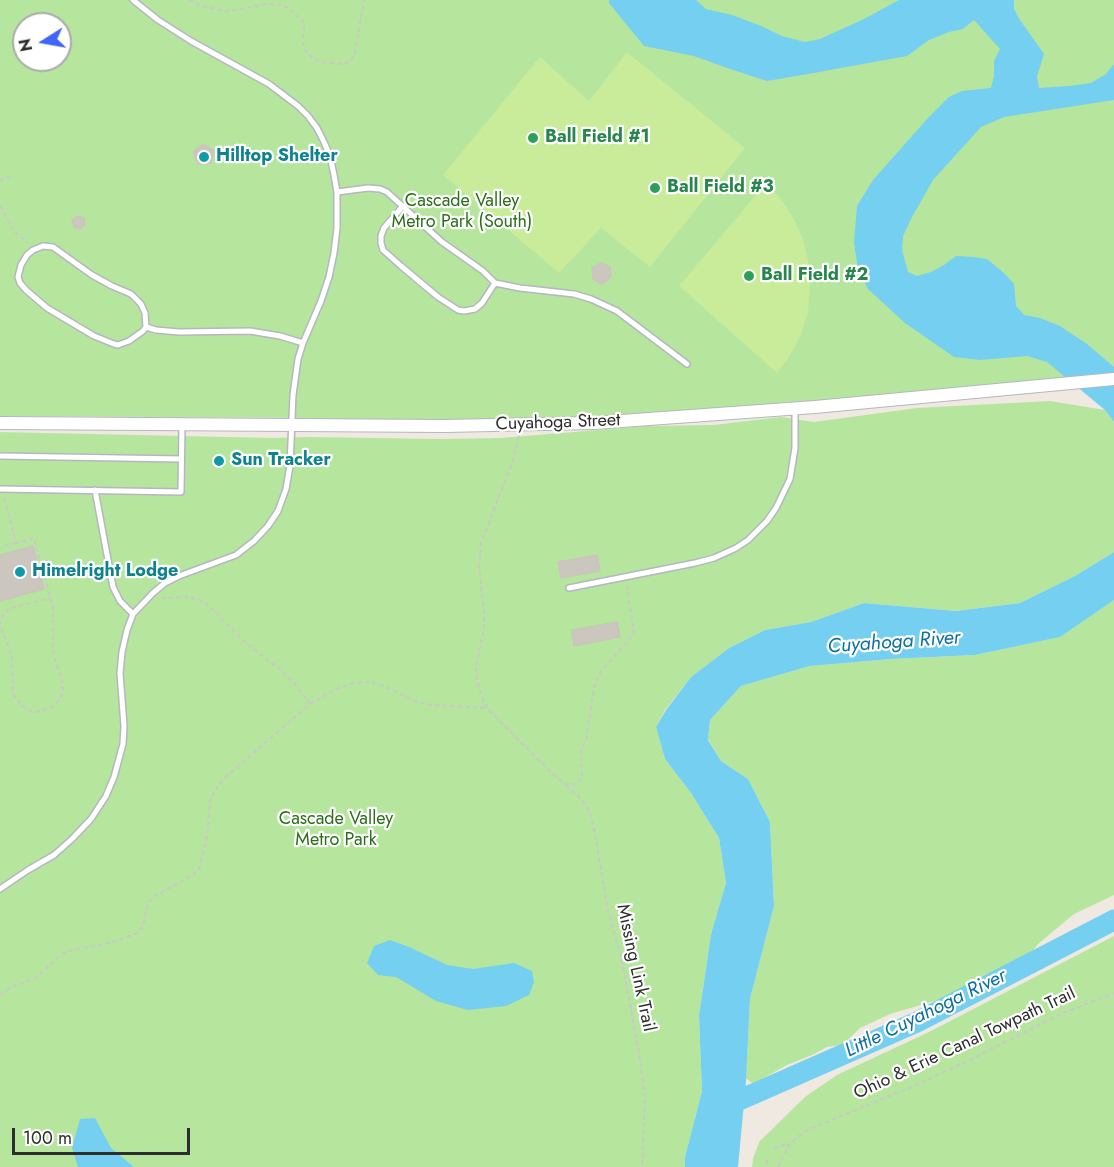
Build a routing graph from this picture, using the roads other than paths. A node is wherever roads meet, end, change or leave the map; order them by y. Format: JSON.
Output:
{"nodes":[{"id":1,"x":133,"y":0,"type":"edge"},
{"id":2,"x":337,"y":192,"type":"junction"},
{"id":3,"x":403,"y":206,"type":"junction"},
{"id":4,"x":495,"y":283,"type":"junction"},
{"id":5,"x":146,"y":327,"type":"junction"},
{"id":6,"x":303,"y":343,"type":"junction"},
{"id":7,"x":687,"y":364,"type":"dead end"},
{"id":8,"x":1114,"y":380,"type":"edge"},
{"id":9,"x":795,"y":408,"type":"junction"},
{"id":10,"x":0,"y":423,"type":"edge"},
{"id":11,"x":182,"y":424,"type":"junction"},
{"id":12,"x":291,"y":424,"type":"junction"},
{"id":13,"x":0,"y":456,"type":"edge"},
{"id":14,"x":181,"y":459,"type":"junction"},
{"id":15,"x":1,"y":489,"type":"edge"},
{"id":16,"x":94,"y":490,"type":"junction"},
{"id":17,"x":569,"y":588,"type":"dead end"},
{"id":18,"x":133,"y":614,"type":"junction"},
{"id":19,"x":0,"y":889,"type":"edge"}],
"edges":[{"from":1,"to":2,"type":"lane"},
{"from":2,"to":3,"type":"lane"},
{"from":2,"to":6,"type":"lane"},
{"from":3,"to":4,"type":"lane"},
{"from":3,"to":4,"type":"lane"},
{"from":4,"to":7,"type":"lane"},
{"from":5,"to":5,"type":"lane"},
{"from":5,"to":6,"type":"lane"},
{"from":6,"to":12,"type":"lane"},
{"from":8,"to":9,"type":"street","name":"Cuyahoga Street"},
{"from":9,"to":12,"type":"street","name":"Cuyahoga Street"},
{"from":9,"to":17,"type":"lane"},
{"from":10,"to":11,"type":"street","name":"Cuyahoga Street"},
{"from":11,"to":12,"type":"street","name":"Cuyahoga Street"},
{"from":11,"to":14,"type":"lane"},
{"from":12,"to":18,"type":"lane"},
{"from":13,"to":14,"type":"lane"},
{"from":14,"to":16,"type":"lane"},
{"from":15,"to":16,"type":"lane"},
{"from":16,"to":18,"type":"lane"},
{"from":18,"to":19,"type":"lane"}]}
